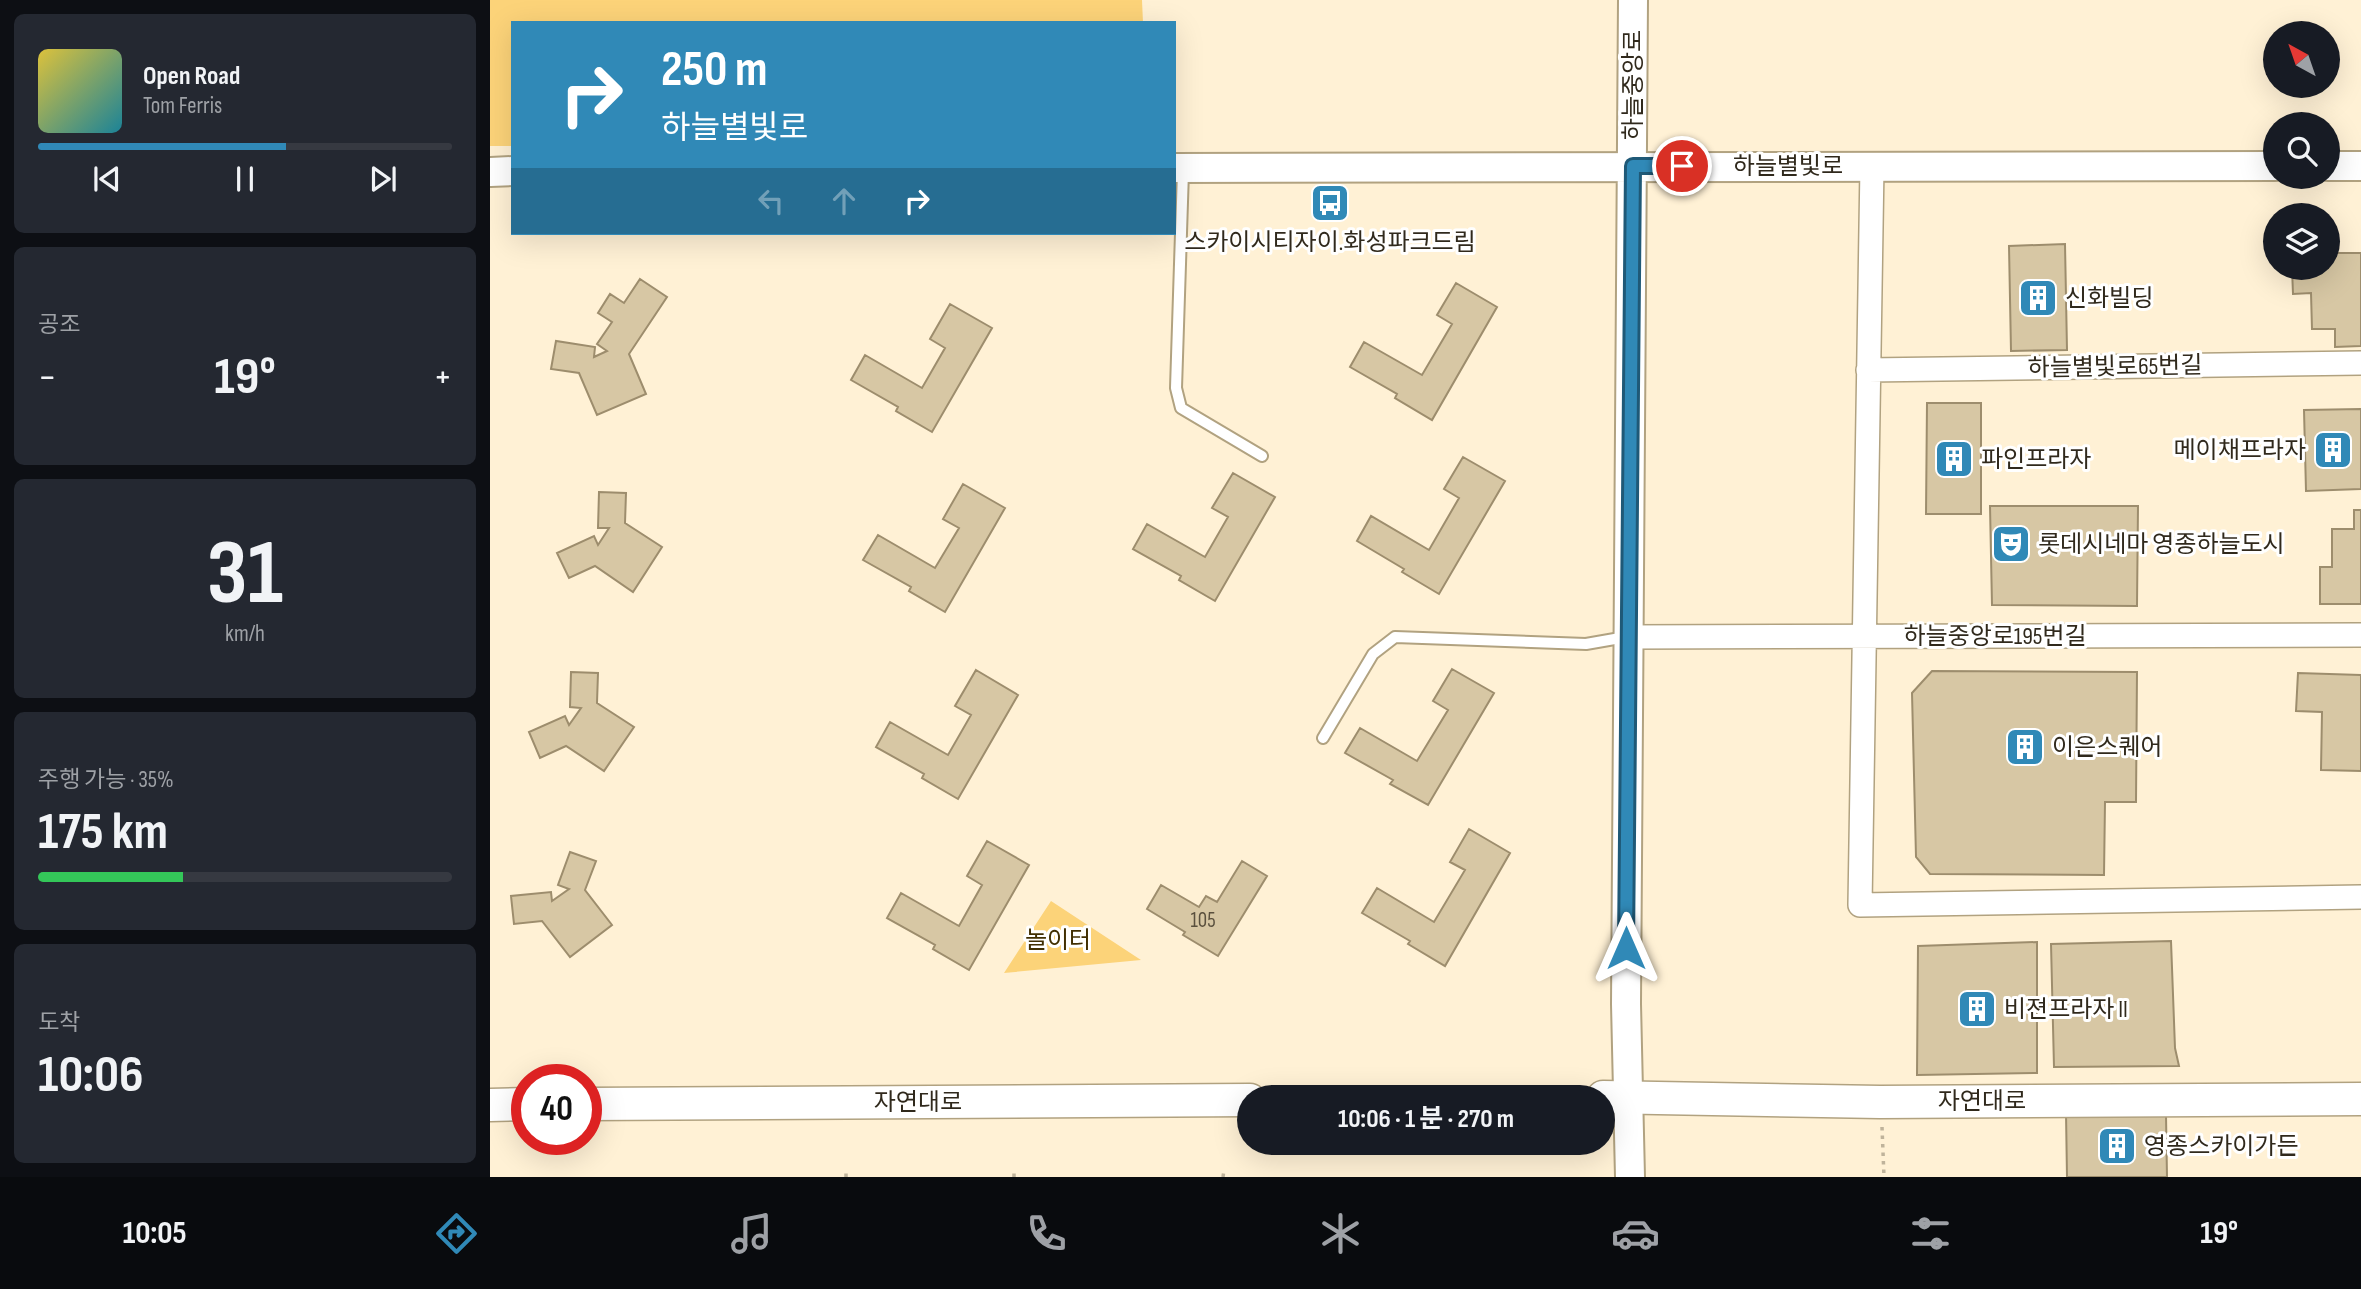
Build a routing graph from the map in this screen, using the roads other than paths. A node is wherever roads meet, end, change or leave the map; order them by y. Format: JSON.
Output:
{"nodes":[{"id":1,"x":1633,"y":0,"type":"edge"},
{"id":2,"x":1633,"y":166,"type":"junction"},
{"id":3,"x":1872,"y":166,"type":"junction"},
{"id":4,"x":2263,"y":166,"type":"edge"},
{"id":5,"x":2340,"y":166,"type":"edge"},
{"id":6,"x":2361,"y":166,"type":"edge"},
{"id":7,"x":1179,"y":168,"type":"edge"},
{"id":8,"x":490,"y":172,"type":"edge"},
{"id":9,"x":511,"y":172,"type":"edge"},
{"id":10,"x":2361,"y":363,"type":"edge"},
{"id":11,"x":1868,"y":370,"type":"junction"},
{"id":12,"x":1262,"y":456,"type":"dead end"},
{"id":13,"x":2361,"y":635,"type":"edge"},
{"id":14,"x":1629,"y":636,"type":"junction"},
{"id":15,"x":1865,"y":636,"type":"junction"},
{"id":16,"x":1323,"y":738,"type":"dead end"},
{"id":17,"x":2361,"y":897,"type":"edge"},
{"id":18,"x":1616,"y":1097,"type":"edge"},
{"id":19,"x":2361,"y":1099,"type":"edge"},
{"id":20,"x":1237,"y":1100,"type":"edge"},
{"id":21,"x":511,"y":1104,"type":"edge"},
{"id":22,"x":602,"y":1104,"type":"edge"},
{"id":23,"x":490,"y":1105,"type":"edge"},
{"id":24,"x":1630,"y":1177,"type":"edge"}],
"edges":[{"from":1,"to":2,"type":"street","name":"하늘중앙로"},
{"from":2,"to":3,"type":"street","name":"하늘별빛로"},
{"from":2,"to":7,"type":"street","name":"하늘별빛로"},
{"from":2,"to":14,"type":"street","name":"하늘중앙로"},
{"from":3,"to":4,"type":"street","name":"하늘별빛로"},
{"from":3,"to":11,"type":"street"},
{"from":5,"to":6,"type":"street"},
{"from":7,"to":12,"type":"lane"},
{"from":8,"to":9,"type":"street"},
{"from":10,"to":11,"type":"street","name":"하늘별빛로65번길"},
{"from":11,"to":15,"type":"street"},
{"from":13,"to":15,"type":"street","name":"하늘중앙로195번길"},
{"from":14,"to":15,"type":"street","name":"하늘중앙로195번길"},
{"from":14,"to":16,"type":"lane"},
{"from":14,"to":18,"type":"street","name":"하늘중앙로"},
{"from":15,"to":17,"type":"street"},
{"from":18,"to":19,"type":"main road","name":"자연대로"},
{"from":18,"to":24,"type":"street","name":"하늘중앙로"},
{"from":20,"to":22,"type":"main road","name":"자연대로"},
{"from":21,"to":23,"type":"main road"}]}
